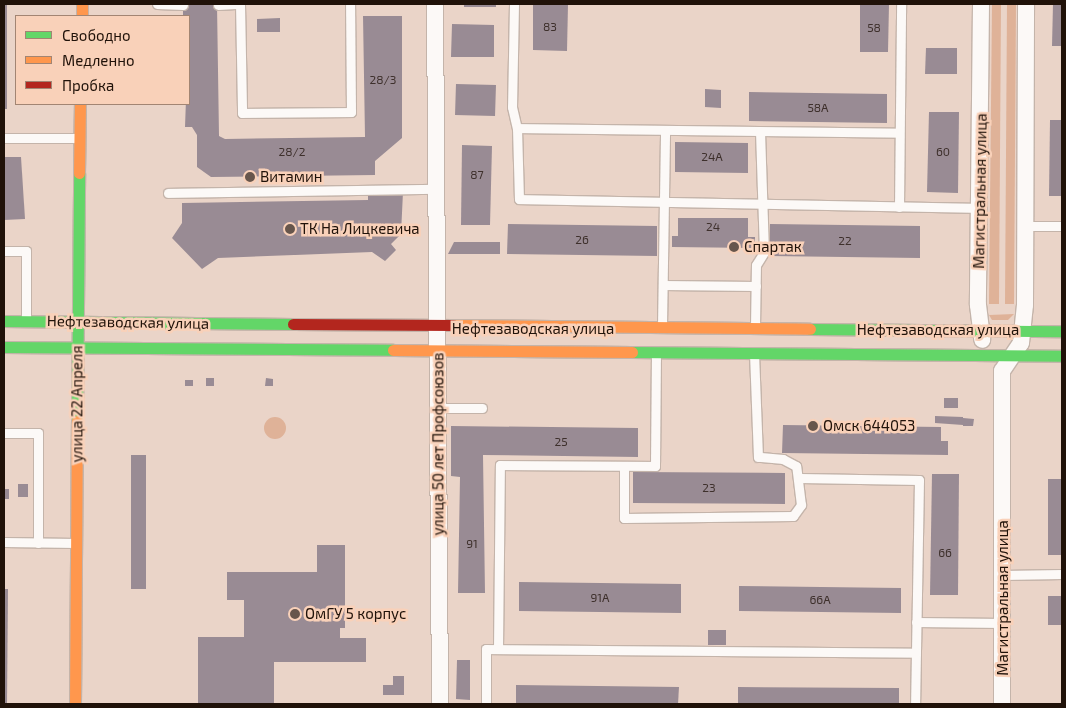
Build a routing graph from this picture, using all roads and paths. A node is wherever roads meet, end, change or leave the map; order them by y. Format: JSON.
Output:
{"nodes":[{"id":1,"x":157,"y":4,"type":"edge"},
{"id":2,"x":240,"y":4,"type":"edge"},
{"id":3,"x":350,"y":4,"type":"edge"},
{"id":4,"x":435,"y":4,"type":"edge"},
{"id":5,"x":514,"y":4,"type":"edge"},
{"id":6,"x":901,"y":4,"type":"edge"},
{"id":7,"x":982,"y":4,"type":"edge"},
{"id":8,"x":1026,"y":4,"type":"edge"},
{"id":9,"x":183,"y":5,"type":"dead end"},
{"id":10,"x":218,"y":5,"type":"edge"},
{"id":11,"x":80,"y":105,"type":"edge"},
{"id":12,"x":517,"y":128,"type":"junction"},
{"id":13,"x":665,"y":130,"type":"junction"},
{"id":14,"x":760,"y":132,"type":"junction"},
{"id":15,"x":899,"y":133,"type":"junction"},
{"id":16,"x":4,"y":138,"type":"edge"},
{"id":17,"x":80,"y":138,"type":"junction"},
{"id":18,"x":434,"y":189,"type":"junction"},
{"id":19,"x":168,"y":193,"type":"dead end"},
{"id":20,"x":664,"y":202,"type":"junction"},
{"id":21,"x":763,"y":202,"type":"junction"},
{"id":22,"x":899,"y":207,"type":"junction"},
{"id":23,"x":979,"y":208,"type":"junction"},
{"id":24,"x":1024,"y":226,"type":"junction"},
{"id":25,"x":1062,"y":226,"type":"edge"},
{"id":26,"x":4,"y":251,"type":"edge"},
{"id":27,"x":663,"y":285,"type":"junction"},
{"id":28,"x":756,"y":286,"type":"junction"},
{"id":29,"x":77,"y":289,"type":"junction"},
{"id":30,"x":49,"y":320,"type":"junction"},
{"id":31,"x":112,"y":320,"type":"junction"},
{"id":32,"x":4,"y":321,"type":"edge"},
{"id":33,"x":26,"y":321,"type":"junction"},
{"id":34,"x":78,"y":321,"type":"junction"},
{"id":35,"x":438,"y":328,"type":"junction"},
{"id":36,"x":662,"y":329,"type":"junction"},
{"id":37,"x":754,"y":330,"type":"junction"},
{"id":38,"x":978,"y":330,"type":"junction"},
{"id":39,"x":1023,"y":330,"type":"junction"},
{"id":40,"x":1062,"y":331,"type":"edge"},
{"id":41,"x":4,"y":347,"type":"edge"},
{"id":42,"x":110,"y":347,"type":"junction"},
{"id":43,"x":53,"y":348,"type":"junction"},
{"id":44,"x":78,"y":348,"type":"junction"},
{"id":45,"x":439,"y":354,"type":"junction"},
{"id":46,"x":656,"y":355,"type":"junction"},
{"id":47,"x":754,"y":355,"type":"junction"},
{"id":48,"x":992,"y":356,"type":"junction"},
{"id":49,"x":1012,"y":356,"type":"junction"},
{"id":50,"x":1062,"y":356,"type":"edge"},
{"id":51,"x":1002,"y":371,"type":"junction"},
{"id":52,"x":77,"y":382,"type":"junction"},
{"id":53,"x":439,"y":408,"type":"junction"},
{"id":54,"x":482,"y":408,"type":"dead end"},
{"id":55,"x":4,"y":433,"type":"edge"},
{"id":56,"x":624,"y":466,"type":"junction"},
{"id":57,"x":800,"y":478,"type":"junction"},
{"id":58,"x":4,"y":542,"type":"edge"},
{"id":59,"x":38,"y":543,"type":"junction"},
{"id":60,"x":76,"y":543,"type":"junction"},
{"id":61,"x":1062,"y":574,"type":"edge"},
{"id":62,"x":1003,"y":575,"type":"junction"},
{"id":63,"x":916,"y":622,"type":"junction"},
{"id":64,"x":1003,"y":623,"type":"junction"},
{"id":65,"x":498,"y":649,"type":"junction"},
{"id":66,"x":916,"y":654,"type":"junction"},
{"id":67,"x":75,"y":704,"type":"edge"},
{"id":68,"x":440,"y":704,"type":"edge"},
{"id":69,"x":486,"y":704,"type":"edge"},
{"id":70,"x":915,"y":704,"type":"edge"},
{"id":71,"x":1002,"y":704,"type":"edge"}],
"edges":[{"from":1,"to":9,"type":"lane"},
{"from":2,"to":3,"type":"lane"},
{"from":2,"to":10,"type":"lane"},
{"from":4,"to":18,"type":"street","name":"улица 50 лет Профсоюзов"},
{"from":5,"to":12,"type":"lane"},
{"from":6,"to":15,"type":"lane"},
{"from":7,"to":23,"type":"street","name":"Магистральная улица"},
{"from":8,"to":24,"type":"street"},
{"from":11,"to":17,"type":"main road","name":"улица 22 Апреля"},
{"from":12,"to":13,"type":"lane"},
{"from":12,"to":20,"type":"lane"},
{"from":13,"to":14,"type":"lane"},
{"from":13,"to":20,"type":"lane"},
{"from":14,"to":15,"type":"lane"},
{"from":14,"to":21,"type":"lane"},
{"from":15,"to":22,"type":"lane"},
{"from":16,"to":17,"type":"lane"},
{"from":17,"to":29,"type":"main road","name":"улица 22 Апреля"},
{"from":18,"to":19,"type":"lane"},
{"from":18,"to":35,"type":"street","name":"улица 50 лет Профсоюзов"},
{"from":20,"to":21,"type":"lane"},
{"from":20,"to":27,"type":"lane"},
{"from":21,"to":22,"type":"lane"},
{"from":21,"to":28,"type":"lane"},
{"from":22,"to":23,"type":"lane"},
{"from":23,"to":38,"type":"street","name":"Магистральная улица"},
{"from":24,"to":25,"type":"lane"},
{"from":24,"to":39,"type":"street"},
{"from":26,"to":33,"type":"lane"},
{"from":27,"to":28,"type":"lane"},
{"from":27,"to":36,"type":"lane"},
{"from":28,"to":37,"type":"lane"},
{"from":29,"to":30,"type":"main road"},
{"from":29,"to":31,"type":"main road"},
{"from":29,"to":34,"type":"main road","name":"улица 22 Апреля"},
{"from":30,"to":33,"type":"main road","name":"Нефтезаводская улица"},
{"from":30,"to":34,"type":"main road","name":"Нефтезаводская улица"},
{"from":31,"to":34,"type":"main road","name":"Нефтезаводская улица"},
{"from":31,"to":35,"type":"main road","name":"Нефтезаводская улица"},
{"from":32,"to":33,"type":"main road","name":"Нефтезаводская улица"},
{"from":34,"to":44,"type":"main road","name":"улица 22 Апреля"},
{"from":35,"to":36,"type":"main road","name":"Нефтезаводская улица"},
{"from":35,"to":45,"type":"street","name":"улица 50 лет Профсоюзов"},
{"from":36,"to":37,"type":"main road","name":"Нефтезаводская улица"},
{"from":37,"to":38,"type":"main road","name":"Нефтезаводская улица"},
{"from":38,"to":39,"type":"main road","name":"Нефтезаводская улица"},
{"from":38,"to":48,"type":"street","name":"Магистральная улица"},
{"from":39,"to":40,"type":"main road","name":"Нефтезаводская улица"},
{"from":39,"to":49,"type":"street"},
{"from":41,"to":43,"type":"main road","name":"Нефтезаводская улица"},
{"from":42,"to":44,"type":"main road","name":"Нефтезаводская улица"},
{"from":42,"to":45,"type":"main road","name":"Нефтезаводская улица"},
{"from":42,"to":52,"type":"main road"},
{"from":43,"to":44,"type":"main road","name":"Нефтезаводская улица"},
{"from":43,"to":52,"type":"main road"},
{"from":44,"to":52,"type":"main road","name":"улица 22 Апреля"},
{"from":45,"to":46,"type":"main road","name":"Нефтезаводская улица"},
{"from":45,"to":53,"type":"street","name":"улица 50 лет Профсоюзов"},
{"from":46,"to":47,"type":"main road","name":"Нефтезаводская улица"},
{"from":46,"to":56,"type":"lane"},
{"from":47,"to":48,"type":"main road","name":"Нефтезаводская улица"},
{"from":47,"to":57,"type":"lane"},
{"from":48,"to":49,"type":"main road","name":"Нефтезаводская улица"},
{"from":48,"to":51,"type":"street","name":"Магистральная улица"},
{"from":49,"to":50,"type":"main road","name":"Нефтезаводская улица"},
{"from":49,"to":51,"type":"street"},
{"from":51,"to":62,"type":"street","name":"Магистральная улица"},
{"from":52,"to":60,"type":"main road","name":"улица 22 Апреля"},
{"from":53,"to":54,"type":"lane"},
{"from":53,"to":68,"type":"street","name":"улица 50 лет Профсоюзов"},
{"from":55,"to":59,"type":"lane"},
{"from":56,"to":57,"type":"lane"},
{"from":56,"to":65,"type":"lane"},
{"from":57,"to":63,"type":"lane"},
{"from":58,"to":59,"type":"lane"},
{"from":59,"to":60,"type":"lane"},
{"from":60,"to":67,"type":"main road","name":"улица 22 Апреля"},
{"from":61,"to":62,"type":"lane"},
{"from":62,"to":64,"type":"street","name":"Магистральная улица"},
{"from":63,"to":64,"type":"lane"},
{"from":63,"to":66,"type":"lane"},
{"from":64,"to":71,"type":"street","name":"Магистральная улица"},
{"from":65,"to":66,"type":"lane"},
{"from":65,"to":69,"type":"lane"},
{"from":66,"to":70,"type":"lane"}]}
